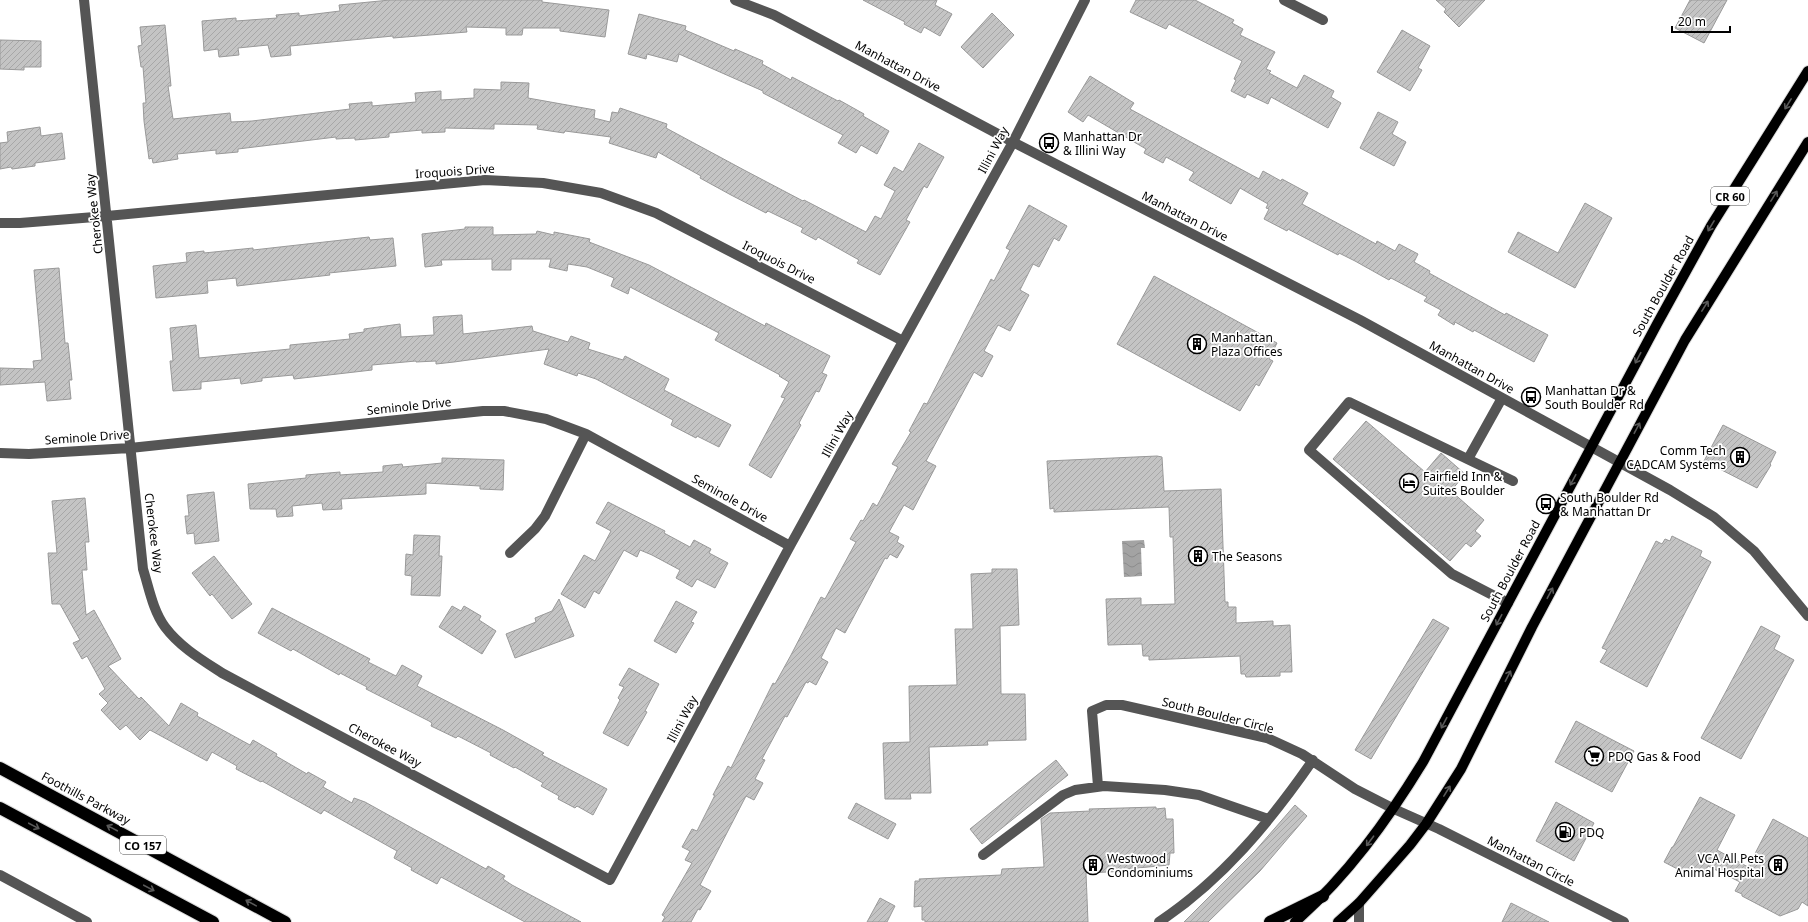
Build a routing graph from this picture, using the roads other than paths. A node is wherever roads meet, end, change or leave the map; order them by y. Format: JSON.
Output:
{"nodes":[{"id":1,"x":84,"y":0,"type":"edge"},
{"id":2,"x":735,"y":0,"type":"edge"},
{"id":3,"x":1085,"y":0,"type":"edge"},
{"id":4,"x":1284,"y":0,"type":"edge"},
{"id":5,"x":1323,"y":20,"type":"dead end"},
{"id":6,"x":1808,"y":70,"type":"edge"},
{"id":7,"x":1013,"y":142,"type":"junction"},
{"id":8,"x":1808,"y":142,"type":"edge"},
{"id":9,"x":107,"y":216,"type":"junction"},
{"id":10,"x":0,"y":223,"type":"edge"},
{"id":11,"x":903,"y":341,"type":"junction"},
{"id":12,"x":1502,"y":398,"type":"junction"},
{"id":13,"x":586,"y":434,"type":"junction"},
{"id":14,"x":1592,"y":446,"type":"junction"},
{"id":15,"x":130,"y":448,"type":"junction"},
{"id":16,"x":0,"y":453,"type":"edge"},
{"id":17,"x":1468,"y":459,"type":"junction"},
{"id":18,"x":1619,"y":463,"type":"junction"},
{"id":19,"x":1513,"y":481,"type":"dead end"},
{"id":20,"x":790,"y":546,"type":"junction"},
{"id":21,"x":510,"y":554,"type":"dead end"},
{"id":22,"x":1508,"y":603,"type":"junction"},
{"id":23,"x":1808,"y":616,"type":"edge"},
{"id":24,"x":1313,"y":760,"type":"junction"},
{"id":25,"x":0,"y":768,"type":"edge"},
{"id":26,"x":1098,"y":786,"type":"junction"},
{"id":27,"x":0,"y":808,"type":"edge"},
{"id":28,"x":1394,"y":810,"type":"junction"},
{"id":29,"x":1268,"y":819,"type":"junction"},
{"id":30,"x":1426,"y":824,"type":"junction"},
{"id":31,"x":983,"y":856,"type":"dead end"},
{"id":32,"x":0,"y":875,"type":"edge"},
{"id":33,"x":610,"y":880,"type":"joint"},
{"id":34,"x":1323,"y":896,"type":"junction"},
{"id":35,"x":1359,"y":903,"type":"junction"},
{"id":36,"x":87,"y":922,"type":"edge"},
{"id":37,"x":213,"y":922,"type":"edge"},
{"id":38,"x":285,"y":922,"type":"edge"},
{"id":39,"x":1160,"y":922,"type":"edge"},
{"id":40,"x":1270,"y":922,"type":"edge"},
{"id":41,"x":1296,"y":922,"type":"edge"},
{"id":42,"x":1338,"y":922,"type":"edge"},
{"id":43,"x":1359,"y":922,"type":"edge"},
{"id":44,"x":1624,"y":922,"type":"edge"}],
"edges":[{"from":1,"to":9,"type":"street","name":"Cherokee Way"},
{"from":2,"to":7,"type":"street","name":"Manhattan Drive"},
{"from":3,"to":7,"type":"street","name":"Illini Way"},
{"from":4,"to":5,"type":"street"},
{"from":6,"to":14,"type":"main road","name":"South Boulder Road","number":"CR 60","one_way":true},
{"from":7,"to":11,"type":"street","name":"Illini Way"},
{"from":7,"to":12,"type":"street","name":"Manhattan Drive"},
{"from":18,"to":8,"type":"main road","number":"CR 60","one_way":true},
{"from":9,"to":10,"type":"street","name":"Iroquois Drive"},
{"from":9,"to":11,"type":"street","name":"Iroquois Drive"},
{"from":9,"to":15,"type":"street","name":"Cherokee Way"},
{"from":11,"to":20,"type":"street","name":"Illini Way"},
{"from":12,"to":14,"type":"street","name":"Manhattan Drive"},
{"from":12,"to":17,"type":"street"},
{"from":13,"to":15,"type":"street","name":"Seminole Drive"},
{"from":13,"to":20,"type":"street","name":"Seminole Drive"},
{"from":13,"to":21,"type":"street"},
{"from":14,"to":18,"type":"street","name":"Manhattan Drive"},
{"from":14,"to":22,"type":"main road","name":"South Boulder Road","one_way":true},
{"from":15,"to":16,"type":"street","name":"Seminole Drive"},
{"from":15,"to":33,"type":"street","name":"Cherokee Way"},
{"from":17,"to":19,"type":"street"},
{"from":17,"to":22,"type":"street"},
{"from":18,"to":23,"type":"street"},
{"from":30,"to":18,"type":"main road","one_way":true},
{"from":20,"to":33,"type":"street","name":"Illini Way"},
{"from":22,"to":28,"type":"main road","name":"South Boulder Road","one_way":true},
{"from":24,"to":26,"type":"street","name":"South Boulder Circle"},
{"from":24,"to":28,"type":"street","name":"South Boulder Circle"},
{"from":24,"to":29,"type":"street"},
{"from":38,"to":25,"type":"highway","name":"Foothills Parkway","number":"CO 157","one_way":true},
{"from":26,"to":29,"type":"street"},
{"from":26,"to":31,"type":"street"},
{"from":27,"to":37,"type":"highway","number":"CO 157","one_way":true},
{"from":28,"to":30,"type":"street","name":"Manhattan Circle"},
{"from":28,"to":34,"type":"main road","name":"South Boulder Road","one_way":true},
{"from":29,"to":39,"type":"street"},
{"from":30,"to":35,"type":"main road"},
{"from":30,"to":44,"type":"street","name":"Manhattan Circle"},
{"from":32,"to":36,"type":"street"},
{"from":34,"to":40,"type":"highway"},
{"from":34,"to":41,"type":"main road","name":"South Boulder Road"},
{"from":35,"to":42,"type":"main road"},
{"from":35,"to":43,"type":"street"}]}
